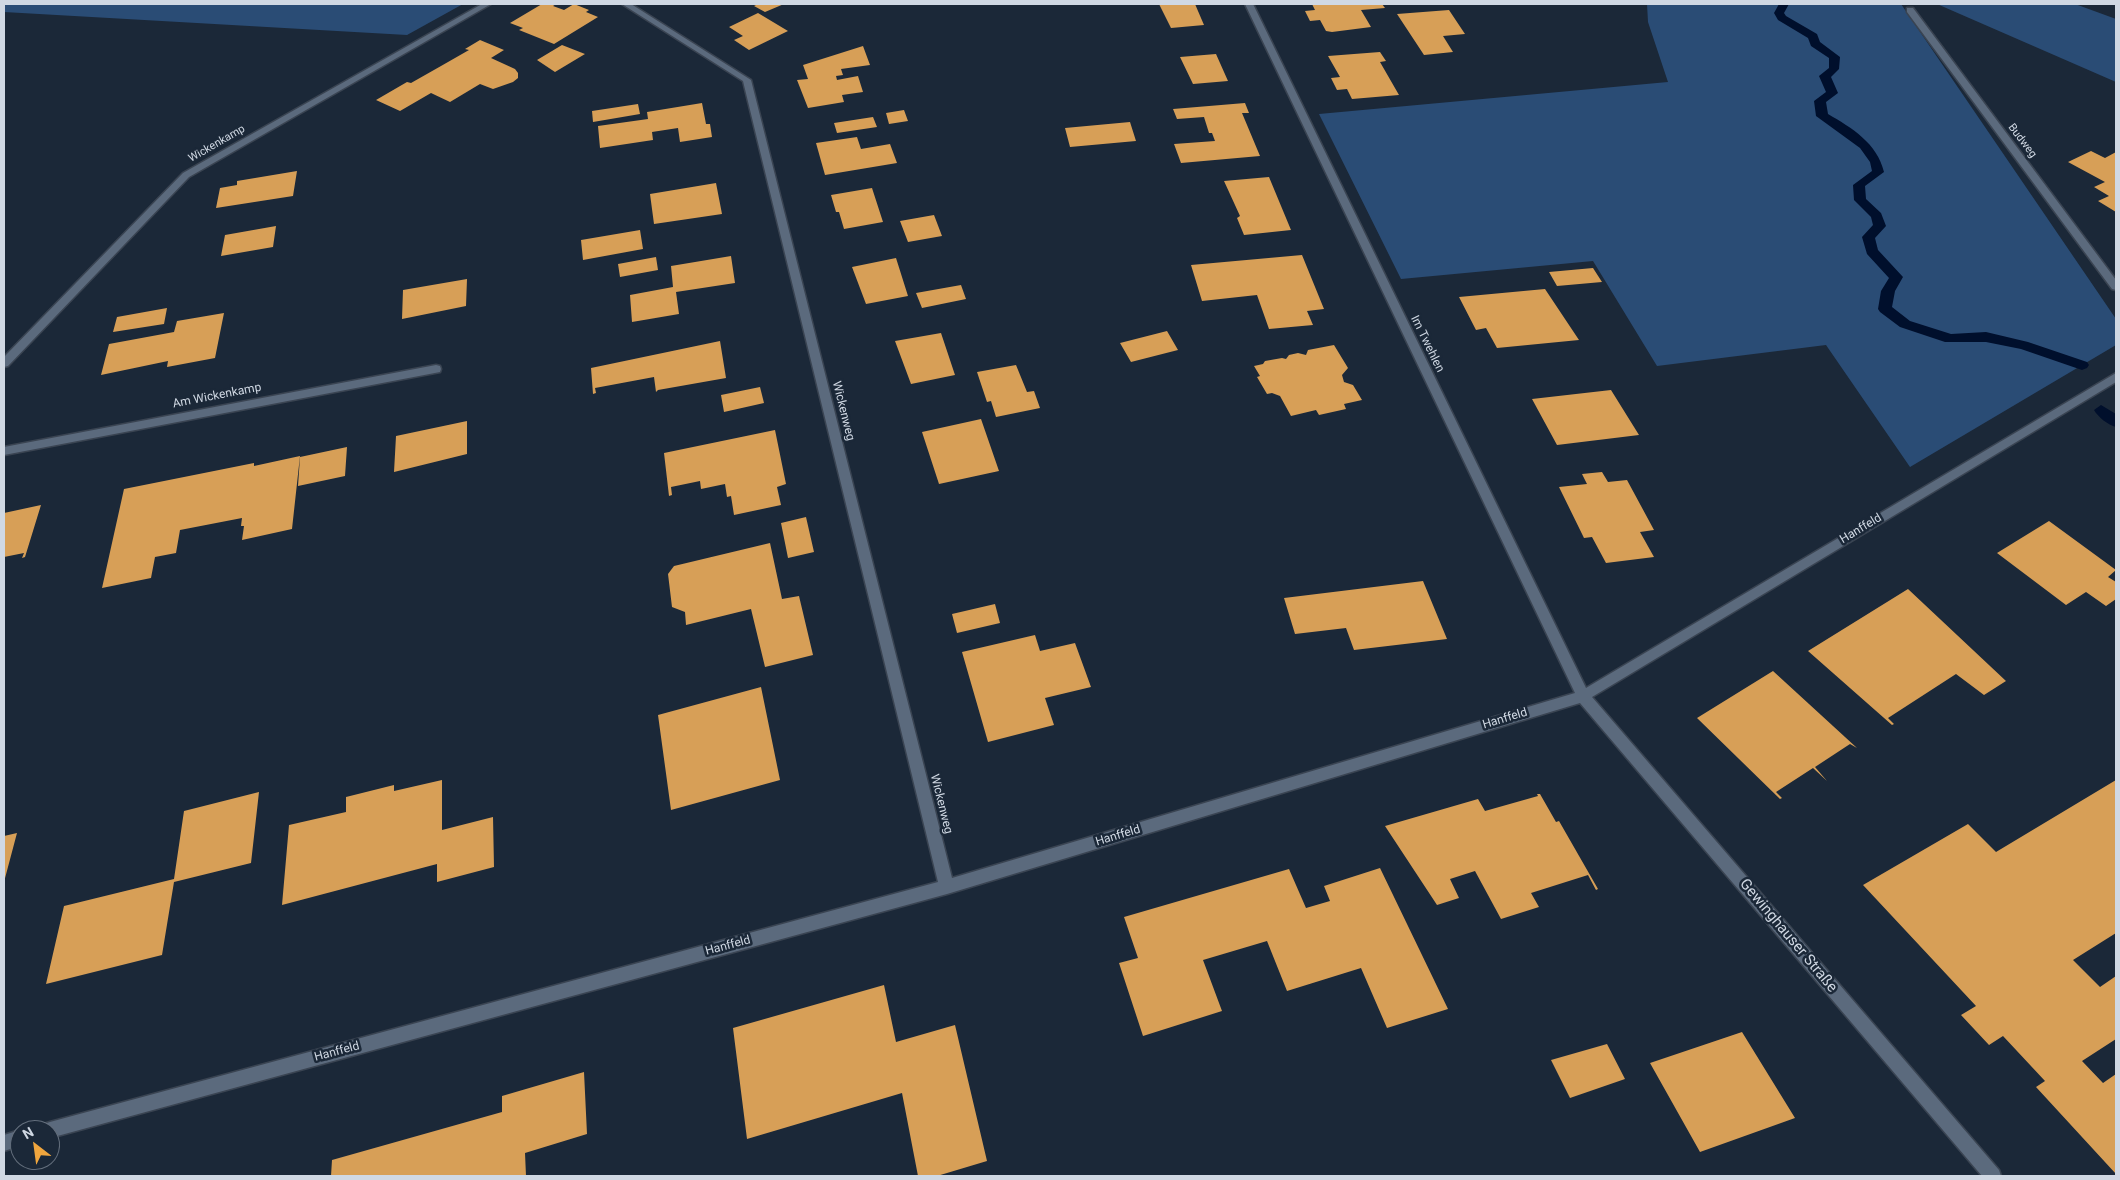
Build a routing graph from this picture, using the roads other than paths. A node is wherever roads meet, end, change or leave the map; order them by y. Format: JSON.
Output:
{"nodes":[{"id":1,"x":487,"y":4,"type":"edge"},
{"id":2,"x":626,"y":4,"type":"edge"},
{"id":3,"x":1250,"y":4,"type":"edge"},
{"id":4,"x":1910,"y":10,"type":"dead end"},
{"id":5,"x":2116,"y":287,"type":"edge"},
{"id":6,"x":4,"y":363,"type":"edge"},
{"id":7,"x":436,"y":368,"type":"dead end"},
{"id":8,"x":2116,"y":376,"type":"edge"},
{"id":9,"x":4,"y":451,"type":"edge"},
{"id":10,"x":1583,"y":696,"type":"junction"},
{"id":11,"x":947,"y":887,"type":"junction"},
{"id":12,"x":60,"y":1127,"type":"edge"},
{"id":13,"x":1993,"y":1176,"type":"edge"}],
"edges":[{"from":1,"to":6,"type":"street","name":"Wickenkamp"},
{"from":2,"to":11,"type":"street","name":"Wickenweg"},
{"from":3,"to":10,"type":"street","name":"Im Twehlen"},
{"from":4,"to":5,"type":"street","name":"Budweg"},
{"from":7,"to":9,"type":"street","name":"Am Wickenkamp"},
{"from":8,"to":10,"type":"street","name":"Hanffeld"},
{"from":10,"to":11,"type":"street","name":"Hanffeld"},
{"from":10,"to":13,"type":"street","name":"Gewinghauser Straße"},
{"from":11,"to":12,"type":"street","name":"Hanffeld"}]}
